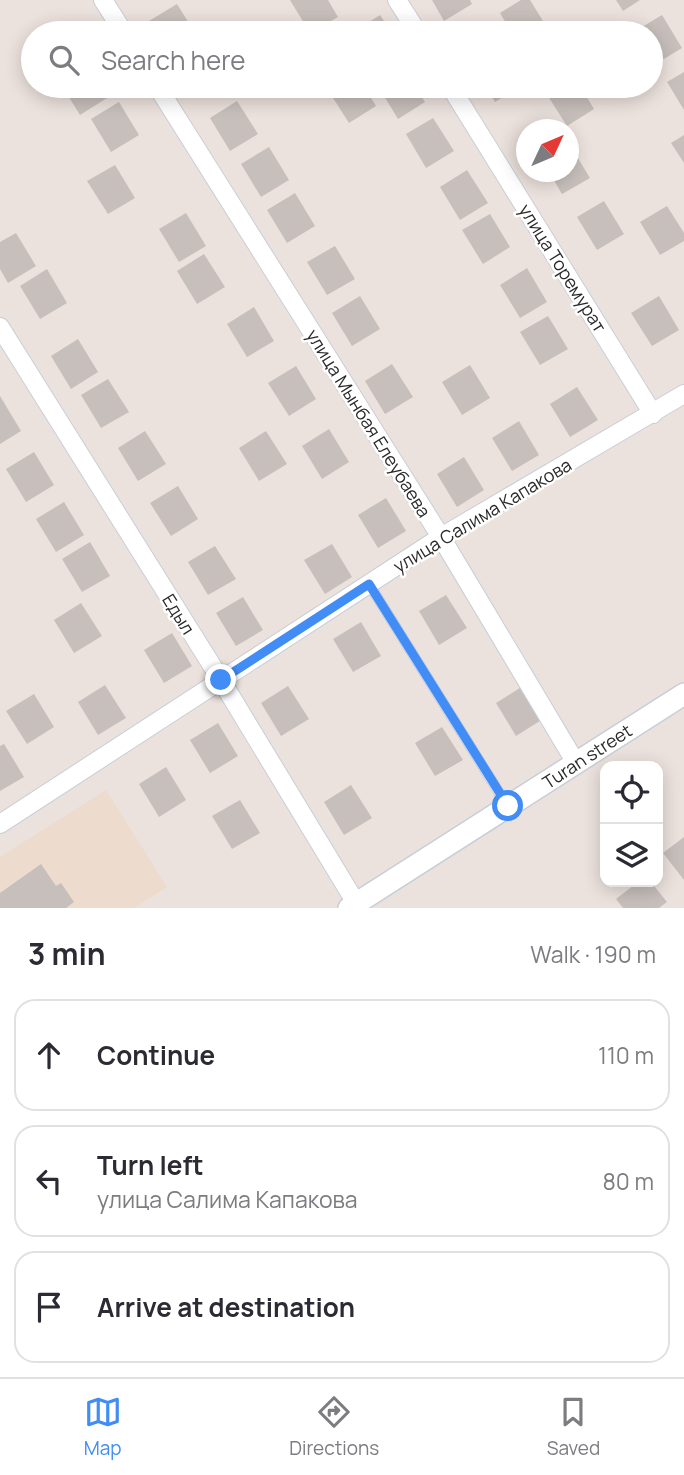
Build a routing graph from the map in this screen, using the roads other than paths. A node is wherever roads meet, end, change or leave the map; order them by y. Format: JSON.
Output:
{"nodes":[{"id":1,"x":103,"y":0,"type":"edge"},
{"id":2,"x":397,"y":0,"type":"edge"},
{"id":3,"x":116,"y":21,"type":"edge"},
{"id":4,"x":410,"y":21,"type":"edge"},
{"id":5,"x":165,"y":98,"type":"edge"},
{"id":6,"x":457,"y":98,"type":"edge"},
{"id":7,"x":0,"y":327,"type":"edge"},
{"id":8,"x":684,"y":394,"type":"edge"},
{"id":9,"x":653,"y":414,"type":"junction"},
{"id":10,"x":441,"y":537,"type":"junction"},
{"id":11,"x":369,"y":584,"type":"junction"},
{"id":12,"x":221,"y":680,"type":"junction"},
{"id":13,"x":684,"y":694,"type":"edge"},
{"id":14,"x":576,"y":762,"type":"junction"},
{"id":15,"x":508,"y":806,"type":"junction"},
{"id":16,"x":0,"y":824,"type":"edge"},
{"id":17,"x":352,"y":906,"type":"edge"}],
"edges":[{"from":1,"to":3,"type":"street"},
{"from":2,"to":4,"type":"street"},
{"from":5,"to":10,"type":"street","name":"улица Мынбая Елеубаева"},
{"from":6,"to":9,"type":"street","name":"улица Торемурат"},
{"from":7,"to":12,"type":"street","name":"Едыл"},
{"from":8,"to":9,"type":"street","name":"улица Салима Капакова"},
{"from":9,"to":10,"type":"street","name":"улица Салима Капакова"},
{"from":10,"to":11,"type":"street","name":"улица Салима Капакова"},
{"from":10,"to":14,"type":"street","name":"улица Мынбая Елеубаева"},
{"from":11,"to":12,"type":"street","name":"улица Салима Капакова"},
{"from":11,"to":15,"type":"lane"},
{"from":12,"to":16,"type":"street","name":"улица Салима Капакова"},
{"from":12,"to":17,"type":"street","name":"Едыл"},
{"from":13,"to":14,"type":"street","name":"Turan street"},
{"from":14,"to":15,"type":"street","name":"Turan street"},
{"from":15,"to":17,"type":"street","name":"Turan street"}]}
